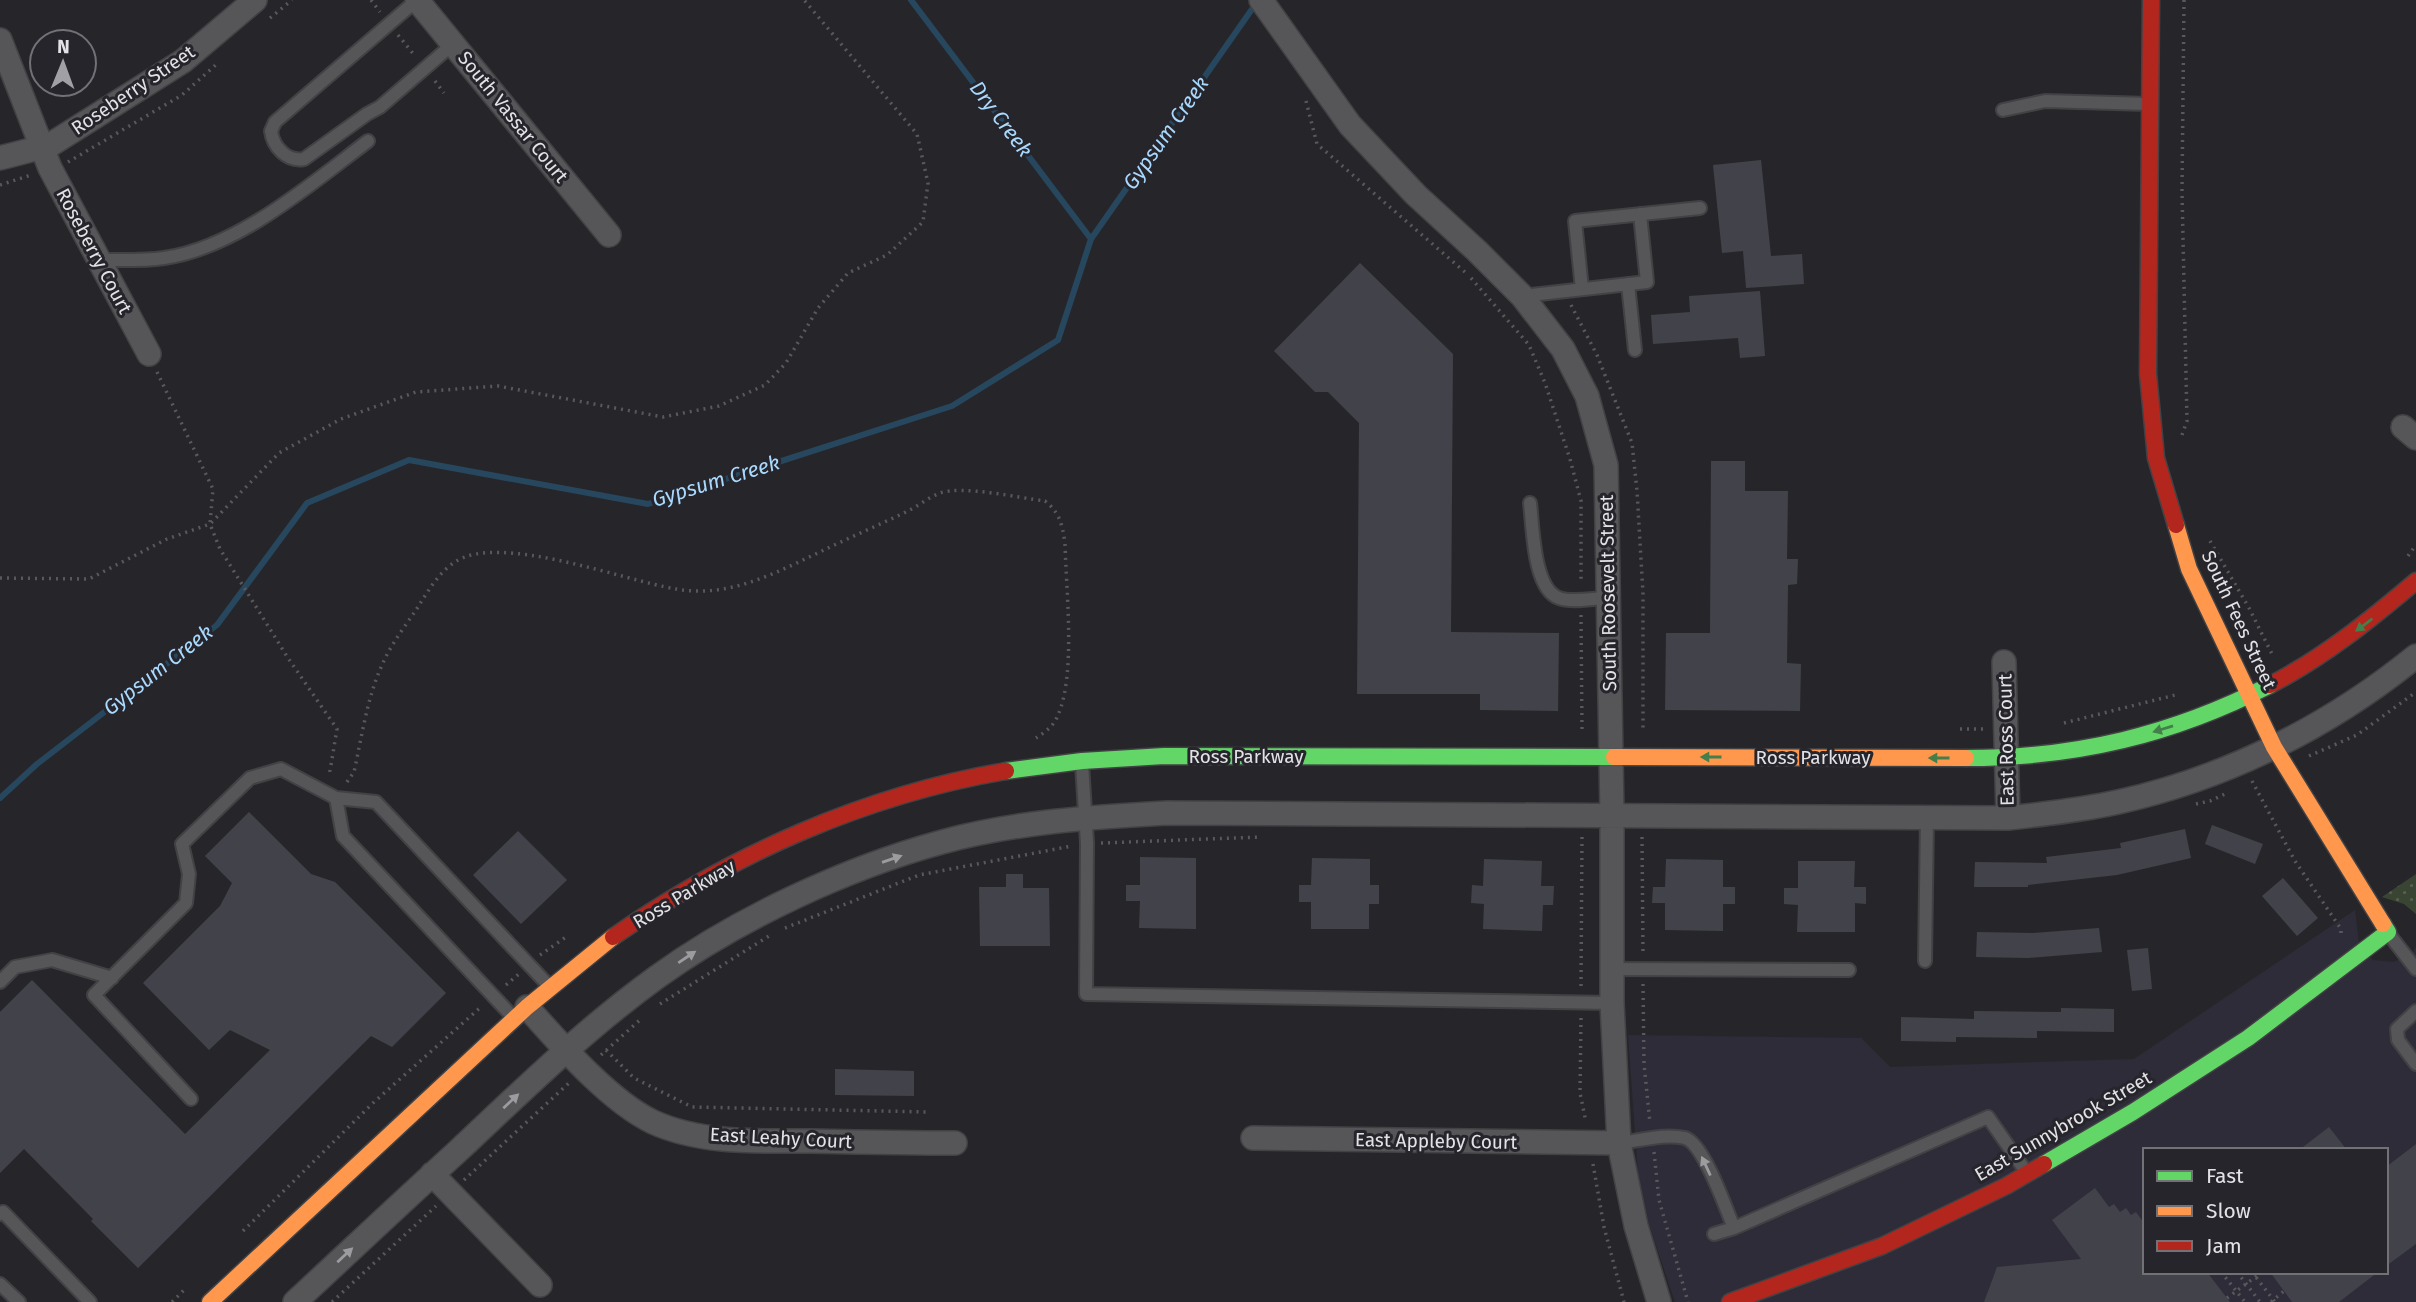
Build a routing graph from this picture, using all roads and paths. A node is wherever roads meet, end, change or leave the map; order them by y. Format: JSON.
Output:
{"nodes":[{"id":1,"x":255,"y":0,"type":"edge"},
{"id":2,"x":371,"y":0,"type":"edge"},
{"id":3,"x":417,"y":0,"type":"edge"},
{"id":4,"x":804,"y":0,"type":"edge"},
{"id":5,"x":1261,"y":0,"type":"edge"},
{"id":6,"x":2151,"y":0,"type":"edge"},
{"id":7,"x":2184,"y":0,"type":"edge"},
{"id":8,"x":389,"y":24,"type":"junction"},
{"id":9,"x":0,"y":40,"type":"edge"},
{"id":10,"x":453,"y":44,"type":"junction"},
{"id":11,"x":426,"y":67,"type":"junction"},
{"id":12,"x":444,"y":93,"type":"dead end"},
{"id":13,"x":1305,"y":97,"type":"dead end"},
{"id":14,"x":2150,"y":104,"type":"junction"},
{"id":15,"x":2003,"y":110,"type":"dead end"},
{"id":16,"x":368,"y":141,"type":"dead end"},
{"id":17,"x":42,"y":147,"type":"junction"},
{"id":18,"x":0,"y":158,"type":"edge"},
{"id":19,"x":1700,"y":208,"type":"dead end"},
{"id":20,"x":1640,"y":214,"type":"junction"},
{"id":21,"x":608,"y":235,"type":"dead end"},
{"id":22,"x":99,"y":260,"type":"junction"},
{"id":23,"x":1628,"y":284,"type":"junction"},
{"id":24,"x":1582,"y":289,"type":"junction"},
{"id":25,"x":1522,"y":296,"type":"junction"},
{"id":26,"x":1636,"y":350,"type":"dead end"},
{"id":27,"x":149,"y":354,"type":"joint"},
{"id":28,"x":2178,"y":444,"type":"dead end"},
{"id":29,"x":1530,"y":503,"type":"dead end"},
{"id":30,"x":210,"y":524,"type":"junction"},
{"id":31,"x":2207,"y":537,"type":"dead end"},
{"id":32,"x":0,"y":578,"type":"edge"},
{"id":33,"x":2416,"y":581,"type":"edge"},
{"id":34,"x":1608,"y":598,"type":"junction"},
{"id":35,"x":1581,"y":599,"type":"junction"},
{"id":36,"x":2416,"y":656,"type":"edge"},
{"id":37,"x":2004,"y":662,"type":"dead end"},
{"id":38,"x":2283,"y":677,"type":"junction"},
{"id":39,"x":2416,"y":692,"type":"edge"},
{"id":40,"x":2251,"y":696,"type":"junction"},
{"id":41,"x":2310,"y":755,"type":"junction"},
{"id":42,"x":1582,"y":757,"type":"junction"},
{"id":43,"x":1611,"y":757,"type":"junction"},
{"id":44,"x":2280,"y":757,"type":"junction"},
{"id":45,"x":2006,"y":758,"type":"junction"},
{"id":46,"x":1081,"y":761,"type":"junction"},
{"id":47,"x":1031,"y":767,"type":"junction"},
{"id":48,"x":2312,"y":767,"type":"dead end"},
{"id":49,"x":2242,"y":786,"type":"dead end"},
{"id":50,"x":2231,"y":791,"type":"dead end"},
{"id":51,"x":336,"y":798,"type":"junction"},
{"id":52,"x":2183,"y":807,"type":"dead end"},
{"id":53,"x":1612,"y":815,"type":"junction"},
{"id":54,"x":1927,"y":817,"type":"junction"},
{"id":55,"x":1084,"y":818,"type":"junction"},
{"id":56,"x":2008,"y":818,"type":"junction"},
{"id":57,"x":1582,"y":827,"type":"junction"},
{"id":58,"x":1272,"y":837,"type":"dead end"},
{"id":59,"x":1612,"y":839,"type":"junction"},
{"id":60,"x":1642,"y":839,"type":"dead end"},
{"id":61,"x":1087,"y":843,"type":"junction"},
{"id":62,"x":2388,"y":932,"type":"junction"},
{"id":63,"x":2354,"y":958,"type":"junction"},
{"id":64,"x":1926,"y":961,"type":"dead end"},
{"id":65,"x":1612,"y":969,"type":"junction"},
{"id":66,"x":2416,"y":969,"type":"edge"},
{"id":67,"x":1849,"y":970,"type":"dead end"},
{"id":68,"x":111,"y":978,"type":"junction"},
{"id":69,"x":0,"y":982,"type":"edge"},
{"id":70,"x":551,"y":987,"type":"junction"},
{"id":71,"x":1581,"y":1002,"type":"junction"},
{"id":72,"x":1612,"y":1003,"type":"junction"},
{"id":73,"x":2416,"y":1012,"type":"edge"},
{"id":74,"x":520,"y":1013,"type":"junction"},
{"id":75,"x":566,"y":1050,"type":"junction"},
{"id":76,"x":606,"y":1050,"type":"junction"},
{"id":77,"x":2416,"y":1064,"type":"edge"},
{"id":78,"x":585,"y":1069,"type":"junction"},
{"id":79,"x":191,"y":1099,"type":"dead end"},
{"id":80,"x":928,"y":1112,"type":"dead end"},
{"id":81,"x":1253,"y":1138,"type":"dead end"},
{"id":82,"x":956,"y":1143,"type":"dead end"},
{"id":83,"x":1590,"y":1143,"type":"junction"},
{"id":84,"x":1619,"y":1143,"type":"junction"},
{"id":85,"x":2027,"y":1173,"type":"junction"},
{"id":86,"x":432,"y":1174,"type":"junction"},
{"id":87,"x":450,"y":1193,"type":"junction"},
{"id":88,"x":0,"y":1214,"type":"edge"},
{"id":89,"x":1734,"y":1228,"type":"junction"},
{"id":90,"x":1714,"y":1234,"type":"dead end"},
{"id":91,"x":2223,"y":1274,"type":"edge"},
{"id":92,"x":2238,"y":1274,"type":"edge"},
{"id":93,"x":2254,"y":1275,"type":"edge"},
{"id":94,"x":0,"y":1284,"type":"edge"},
{"id":95,"x":2246,"y":1284,"type":"junction"},
{"id":96,"x":540,"y":1285,"type":"dead end"},
{"id":97,"x":2236,"y":1291,"type":"junction"},
{"id":98,"x":2284,"y":1291,"type":"dead end"},
{"id":99,"x":2227,"y":1298,"type":"dead end"},
{"id":100,"x":2273,"y":1301,"type":"edge"},
{"id":101,"x":19,"y":1302,"type":"edge"},
{"id":102,"x":90,"y":1302,"type":"edge"},
{"id":103,"x":210,"y":1302,"type":"edge"},
{"id":104,"x":295,"y":1302,"type":"edge"},
{"id":105,"x":332,"y":1302,"type":"edge"},
{"id":106,"x":1625,"y":1302,"type":"edge"},
{"id":107,"x":1659,"y":1302,"type":"edge"},
{"id":108,"x":1730,"y":1302,"type":"edge"},
{"id":109,"x":2245,"y":1302,"type":"edge"},
{"id":110,"x":2260,"y":1302,"type":"edge"}],
"edges":[{"from":1,"to":17,"type":"street","name":"Roseberry Street"},
{"from":2,"to":8,"type":"path"},
{"from":3,"to":8,"type":"lane"},
{"from":3,"to":10,"type":"street","name":"South Vassar Court"},
{"from":4,"to":30,"type":"path"},
{"from":5,"to":25,"type":"street","name":"South Roosevelt Street"},
{"from":6,"to":14,"type":"street","name":"South Fees Street"},
{"from":7,"to":28,"type":"path"},
{"from":8,"to":11,"type":"path"},
{"from":8,"to":11,"type":"lane"},
{"from":9,"to":17,"type":"street","name":"Roseberry Court"},
{"from":10,"to":11,"type":"lane"},
{"from":10,"to":21,"type":"street","name":"South Vassar Court"},
{"from":11,"to":12,"type":"path"},
{"from":13,"to":35,"type":"path"},
{"from":14,"to":15,"type":"lane"},
{"from":14,"to":40,"type":"street","name":"South Fees Street"},
{"from":16,"to":22,"type":"lane"},
{"from":17,"to":18,"type":"street","name":"Roseberry Street"},
{"from":17,"to":22,"type":"street","name":"Roseberry Court"},
{"from":19,"to":20,"type":"lane"},
{"from":20,"to":23,"type":"lane"},
{"from":20,"to":24,"type":"lane"},
{"from":22,"to":27,"type":"street","name":"Roseberry Court"},
{"from":23,"to":24,"type":"lane"},
{"from":23,"to":26,"type":"lane"},
{"from":24,"to":25,"type":"lane"},
{"from":25,"to":34,"type":"street","name":"South Roosevelt Street"},
{"from":27,"to":30,"type":"path"},
{"from":29,"to":35,"type":"lane"},
{"from":30,"to":32,"type":"path"},
{"from":30,"to":51,"type":"path"},
{"from":31,"to":38,"type":"path"},
{"from":33,"to":38,"type":"street","name":"Ross Parkway","one_way":true},
{"from":34,"to":35,"type":"lane"},
{"from":34,"to":43,"type":"street","name":"South Roosevelt Street"},
{"from":35,"to":42,"type":"path"},
{"from":36,"to":44,"type":"street"},
{"from":37,"to":45,"type":"street","name":"East Ross Court"},
{"from":38,"to":40,"type":"street","name":"Ross Parkway"},
{"from":39,"to":41,"type":"path"},
{"from":40,"to":44,"type":"street","name":"South Fees Street"},
{"from":40,"to":45,"type":"street","name":"Ross Parkway","one_way":true},
{"from":41,"to":44,"type":"path"},
{"from":41,"to":48,"type":"path"},
{"from":42,"to":43,"type":"street","name":"Ross Parkway"},
{"from":42,"to":46,"type":"street","name":"Ross Parkway"},
{"from":45,"to":43,"type":"street","name":"Ross Parkway","one_way":true},
{"from":43,"to":53,"type":"street","name":"South Roosevelt Street"},
{"from":44,"to":56,"type":"street"},
{"from":44,"to":62,"type":"street","name":"South Fees Street"},
{"from":45,"to":56,"type":"street","name":"East Ross Court"},
{"from":46,"to":47,"type":"street","name":"Ross Parkway"},
{"from":46,"to":55,"type":"lane"},
{"from":47,"to":51,"type":"path"},
{"from":47,"to":70,"type":"street","name":"Ross Parkway"},
{"from":49,"to":63,"type":"path"},
{"from":50,"to":52,"type":"path"},
{"from":51,"to":68,"type":"lane"},
{"from":51,"to":70,"type":"lane"},
{"from":51,"to":74,"type":"lane"},
{"from":53,"to":54,"type":"street"},
{"from":53,"to":57,"type":"street"},
{"from":53,"to":59,"type":"street","name":"South Roosevelt Street"},
{"from":54,"to":56,"type":"street"},
{"from":54,"to":64,"type":"lane"},
{"from":55,"to":57,"type":"street"},
{"from":55,"to":61,"type":"lane"},
{"from":75,"to":55,"type":"street","one_way":true},
{"from":57,"to":59,"type":"path"},
{"from":57,"to":71,"type":"path"},
{"from":58,"to":61,"type":"path"},
{"from":59,"to":60,"type":"path"},
{"from":59,"to":65,"type":"street","name":"South Roosevelt Street"},
{"from":61,"to":71,"type":"lane"},
{"from":61,"to":76,"type":"path"},
{"from":62,"to":63,"type":"street","name":"East Sunnybrook Street"},
{"from":62,"to":66,"type":"lane"},
{"from":63,"to":85,"type":"street","name":"East Sunnybrook Street"},
{"from":65,"to":67,"type":"lane"},
{"from":65,"to":72,"type":"street","name":"South Roosevelt Street"},
{"from":68,"to":69,"type":"lane"},
{"from":68,"to":79,"type":"lane"},
{"from":70,"to":74,"type":"street","name":"Ross Parkway"},
{"from":71,"to":72,"type":"lane"},
{"from":71,"to":83,"type":"path"},
{"from":72,"to":84,"type":"street","name":"South Roosevelt Street"},
{"from":73,"to":77,"type":"lane"},
{"from":74,"to":75,"type":"street","name":"East Leahy Court"},
{"from":74,"to":103,"type":"street","name":"Ross Parkway"},
{"from":75,"to":78,"type":"street","name":"East Leahy Court"},
{"from":86,"to":75,"type":"street","one_way":true},
{"from":76,"to":78,"type":"path"},
{"from":76,"to":80,"type":"path"},
{"from":78,"to":82,"type":"street","name":"East Leahy Court"},
{"from":78,"to":87,"type":"path"},
{"from":81,"to":83,"type":"street","name":"East Appleby Court"},
{"from":83,"to":84,"type":"street","name":"East Appleby Court"},
{"from":83,"to":106,"type":"path"},
{"from":89,"to":84,"type":"lane","one_way":true},
{"from":84,"to":107,"type":"street","name":"South Roosevelt Street"},
{"from":85,"to":89,"type":"lane"},
{"from":85,"to":108,"type":"street","name":"East Sunnybrook Street"},
{"from":86,"to":87,"type":"street"},
{"from":104,"to":86,"type":"street","one_way":true},
{"from":87,"to":96,"type":"street"},
{"from":87,"to":105,"type":"path"},
{"from":88,"to":102,"type":"lane"},
{"from":89,"to":90,"type":"lane"},
{"from":91,"to":97,"type":"path"},
{"from":92,"to":95,"type":"path"},
{"from":93,"to":95,"type":"path"},
{"from":93,"to":100,"type":"path"},
{"from":94,"to":101,"type":"lane"},
{"from":95,"to":97,"type":"path"},
{"from":95,"to":110,"type":"path"},
{"from":97,"to":99,"type":"path"},
{"from":97,"to":109,"type":"path"},
{"from":98,"to":100,"type":"path"}]}
